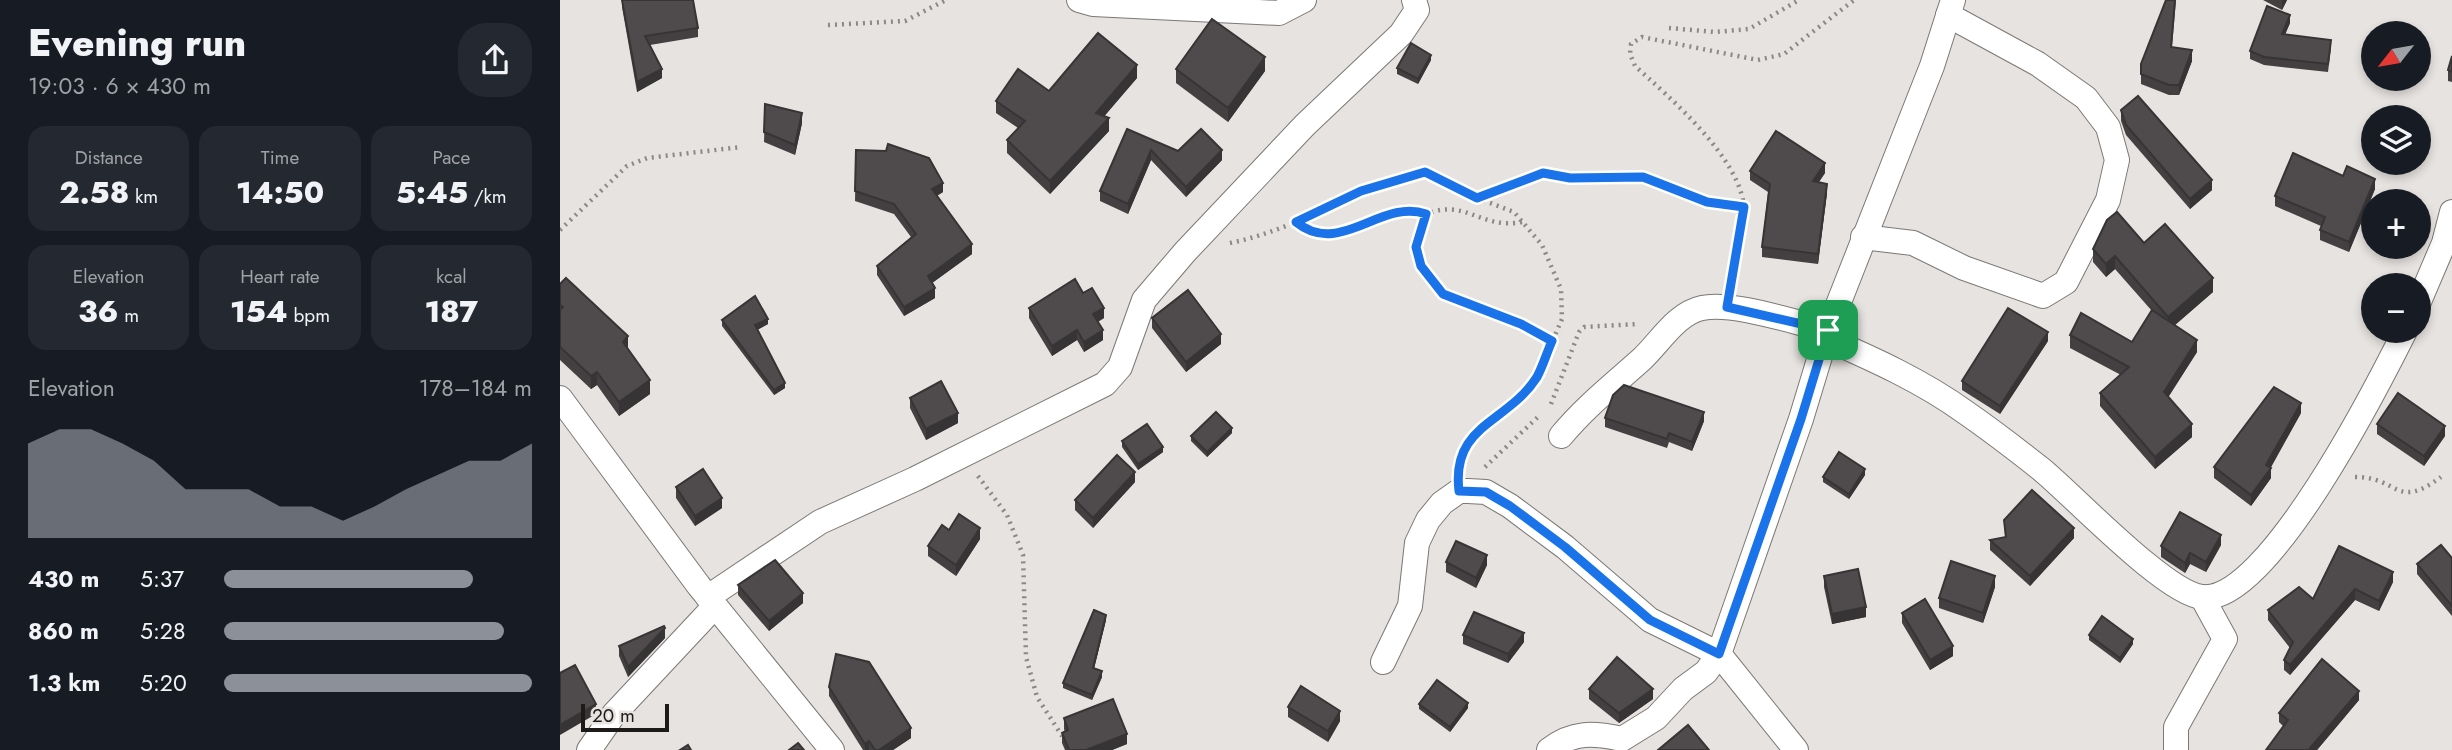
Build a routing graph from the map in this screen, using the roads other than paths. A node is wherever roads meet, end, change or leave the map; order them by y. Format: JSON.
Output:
{"nodes":[{"id":1,"x":1079,"y":0,"type":"edge"},
{"id":2,"x":1304,"y":0,"type":"edge"},
{"id":3,"x":1414,"y":0,"type":"edge"},
{"id":4,"x":1951,"y":8,"type":"edge"},
{"id":5,"x":2452,"y":212,"type":"edge"},
{"id":6,"x":1863,"y":237,"type":"junction"},
{"id":7,"x":2431,"y":273,"type":"edge"},
{"id":8,"x":1826,"y":334,"type":"junction"},
{"id":9,"x":2399,"y":343,"type":"edge"},
{"id":10,"x":560,"y":398,"type":"edge"},
{"id":11,"x":1561,"y":436,"type":"dead end"},
{"id":12,"x":2202,"y":597,"type":"junction"},
{"id":13,"x":711,"y":601,"type":"junction"},
{"id":14,"x":1719,"y":654,"type":"junction"},
{"id":15,"x":1383,"y":663,"type":"dead end"},
{"id":16,"x":589,"y":750,"type":"edge"},
{"id":17,"x":832,"y":750,"type":"edge"},
{"id":18,"x":1549,"y":750,"type":"edge"},
{"id":19,"x":1796,"y":750,"type":"edge"},
{"id":20,"x":2176,"y":750,"type":"edge"}],
"edges":[{"from":1,"to":2,"type":"street"},
{"from":3,"to":13,"type":"street"},
{"from":4,"to":6,"type":"street"},
{"from":4,"to":6,"type":"street"},
{"from":5,"to":7,"type":"street"},
{"from":6,"to":8,"type":"street"},
{"from":8,"to":11,"type":"street"},
{"from":8,"to":12,"type":"street"},
{"from":8,"to":14,"type":"street"},
{"from":9,"to":12,"type":"street"},
{"from":10,"to":13,"type":"street"},
{"from":12,"to":20,"type":"street"},
{"from":13,"to":16,"type":"street"},
{"from":13,"to":17,"type":"street"},
{"from":14,"to":15,"type":"street"},
{"from":14,"to":18,"type":"street"},
{"from":14,"to":19,"type":"street"}]}
